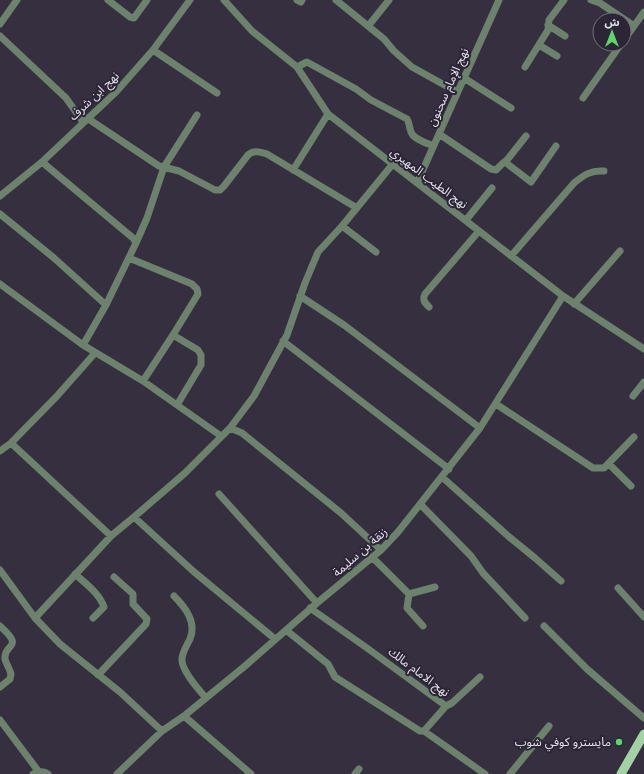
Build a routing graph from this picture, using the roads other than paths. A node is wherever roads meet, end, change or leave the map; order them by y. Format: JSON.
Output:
{"nodes":[{"id":1,"x":17,"y":0,"type":"edge"},
{"id":2,"x":108,"y":0,"type":"edge"},
{"id":3,"x":147,"y":0,"type":"edge"},
{"id":4,"x":190,"y":0,"type":"edge"},
{"id":5,"x":224,"y":0,"type":"edge"},
{"id":6,"x":297,"y":0,"type":"edge"},
{"id":7,"x":302,"y":0,"type":"edge"},
{"id":8,"x":336,"y":0,"type":"edge"},
{"id":9,"x":389,"y":0,"type":"edge"},
{"id":10,"x":497,"y":0,"type":"edge"},
{"id":11,"x":564,"y":0,"type":"edge"},
{"id":12,"x":591,"y":0,"type":"edge"},
{"id":13,"x":644,"y":12,"type":"edge"},
{"id":14,"x":0,"y":24,"type":"edge"},
{"id":15,"x":369,"y":25,"type":"junction"},
{"id":16,"x":548,"y":25,"type":"junction"},
{"id":17,"x":634,"y":26,"type":"junction"},
{"id":18,"x":632,"y":29,"type":"edge"},
{"id":19,"x":0,"y":36,"type":"edge"},
{"id":20,"x":565,"y":36,"type":"dead end"},
{"id":21,"x":539,"y":45,"type":"junction"},
{"id":22,"x":154,"y":50,"type":"junction"},
{"id":23,"x":616,"y":52,"type":"edge"},
{"id":24,"x":557,"y":56,"type":"dead end"},
{"id":25,"x":525,"y":66,"type":"dead end"},
{"id":26,"x":297,"y":67,"type":"junction"},
{"id":27,"x":464,"y":78,"type":"junction"},
{"id":28,"x":457,"y":92,"type":"junction"},
{"id":29,"x":217,"y":93,"type":"dead end"},
{"id":30,"x":583,"y":98,"type":"dead end"},
{"id":31,"x":510,"y":108,"type":"dead end"},
{"id":32,"x":328,"y":114,"type":"junction"},
{"id":33,"x":197,"y":115,"type":"dead end"},
{"id":34,"x":85,"y":120,"type":"junction"},
{"id":35,"x":439,"y":134,"type":"junction"},
{"id":36,"x":526,"y":136,"type":"dead end"},
{"id":37,"x":433,"y":146,"type":"junction"},
{"id":38,"x":556,"y":146,"type":"dead end"},
{"id":39,"x":42,"y":162,"type":"junction"},
{"id":40,"x":505,"y":162,"type":"junction"},
{"id":41,"x":392,"y":165,"type":"junction"},
{"id":42,"x":164,"y":167,"type":"junction"},
{"id":43,"x":293,"y":170,"type":"junction"},
{"id":44,"x":604,"y":171,"type":"dead end"},
{"id":45,"x":417,"y":183,"type":"junction"},
{"id":46,"x":492,"y":188,"type":"dead end"},
{"id":47,"x":0,"y":196,"type":"edge"},
{"id":48,"x":357,"y":208,"type":"junction"},
{"id":49,"x":0,"y":214,"type":"edge"},
{"id":50,"x":466,"y":220,"type":"junction"},
{"id":51,"x":342,"y":226,"type":"junction"},
{"id":52,"x":479,"y":231,"type":"junction"},
{"id":53,"x":136,"y":243,"type":"junction"},
{"id":54,"x":620,"y":251,"type":"dead end"},
{"id":55,"x":376,"y":252,"type":"dead end"},
{"id":56,"x":511,"y":256,"type":"junction"},
{"id":57,"x":129,"y":258,"type":"junction"},
{"id":58,"x":0,"y":284,"type":"edge"},
{"id":59,"x":300,"y":296,"type":"junction"},
{"id":60,"x":563,"y":296,"type":"junction"},
{"id":61,"x":574,"y":304,"type":"junction"},
{"id":62,"x":106,"y":305,"type":"junction"},
{"id":63,"x":428,"y":307,"type":"dead end"},
{"id":64,"x":173,"y":335,"type":"junction"},
{"id":65,"x":283,"y":341,"type":"junction"},
{"id":66,"x":83,"y":345,"type":"junction"},
{"id":67,"x":644,"y":350,"type":"edge"},
{"id":68,"x":96,"y":353,"type":"junction"},
{"id":69,"x":143,"y":381,"type":"junction"},
{"id":70,"x":644,"y":382,"type":"edge"},
{"id":71,"x":633,"y":396,"type":"dead end"},
{"id":72,"x":496,"y":404,"type":"junction"},
{"id":73,"x":177,"y":405,"type":"junction"},
{"id":74,"x":230,"y":428,"type":"junction"},
{"id":75,"x":480,"y":428,"type":"junction"},
{"id":76,"x":221,"y":436,"type":"junction"},
{"id":77,"x":634,"y":436,"type":"dead end"},
{"id":78,"x":4,"y":446,"type":"edge"},
{"id":79,"x":608,"y":464,"type":"junction"},
{"id":80,"x":449,"y":469,"type":"junction"},
{"id":81,"x":442,"y":477,"type":"junction"},
{"id":82,"x":631,"y":486,"type":"dead end"},
{"id":83,"x":219,"y":494,"type":"dead end"},
{"id":84,"x":421,"y":505,"type":"junction"},
{"id":85,"x":134,"y":517,"type":"junction"},
{"id":86,"x":111,"y":536,"type":"junction"},
{"id":87,"x":381,"y":550,"type":"junction"},
{"id":88,"x":372,"y":557,"type":"junction"},
{"id":89,"x":0,"y":570,"type":"edge"},
{"id":90,"x":75,"y":574,"type":"junction"},
{"id":91,"x":114,"y":578,"type":"dead end"},
{"id":92,"x":561,"y":581,"type":"dead end"},
{"id":93,"x":435,"y":586,"type":"dead end"},
{"id":94,"x":618,"y":588,"type":"dead end"},
{"id":95,"x":409,"y":594,"type":"junction"},
{"id":96,"x":174,"y":596,"type":"dead end"},
{"id":97,"x":317,"y":603,"type":"junction"},
{"id":98,"x":310,"y":608,"type":"junction"},
{"id":99,"x":644,"y":617,"type":"edge"},
{"id":100,"x":35,"y":618,"type":"junction"},
{"id":101,"x":93,"y":618,"type":"dead end"},
{"id":102,"x":525,"y":618,"type":"dead end"},
{"id":103,"x":0,"y":626,"type":"edge"},
{"id":104,"x":423,"y":626,"type":"dead end"},
{"id":105,"x":544,"y":626,"type":"dead end"},
{"id":106,"x":286,"y":630,"type":"junction"},
{"id":107,"x":275,"y":639,"type":"junction"},
{"id":108,"x":98,"y":675,"type":"junction"},
{"id":109,"x":480,"y":677,"type":"dead end"},
{"id":110,"x":0,"y":687,"type":"edge"},
{"id":111,"x":206,"y":698,"type":"junction"},
{"id":112,"x":446,"y":706,"type":"junction"},
{"id":113,"x":184,"y":716,"type":"junction"},
{"id":114,"x":644,"y":718,"type":"edge"},
{"id":115,"x":0,"y":720,"type":"edge"},
{"id":116,"x":549,"y":726,"type":"dead end"},
{"id":117,"x":162,"y":731,"type":"junction"},
{"id":118,"x":424,"y":732,"type":"junction"},
{"id":119,"x":644,"y":734,"type":"edge"},
{"id":120,"x":36,"y":773,"type":"edge"},
{"id":121,"x":48,"y":774,"type":"edge"},
{"id":122,"x":117,"y":774,"type":"edge"},
{"id":123,"x":250,"y":774,"type":"edge"},
{"id":124,"x":485,"y":774,"type":"edge"},
{"id":125,"x":510,"y":774,"type":"edge"},
{"id":126,"x":621,"y":774,"type":"edge"}],
"edges":[{"from":1,"to":14,"type":"street"},
{"from":2,"to":3,"type":"street"},
{"from":4,"to":22,"type":"street","name":"نهج ابن شرف"},
{"from":5,"to":26,"type":"street","name":"نهج الطيب المهيري"},
{"from":6,"to":7,"type":"street"},
{"from":8,"to":15,"type":"street"},
{"from":9,"to":15,"type":"street"},
{"from":10,"to":27,"type":"street","name":"نهج الإمام سحنون"},
{"from":11,"to":16,"type":"street"},
{"from":12,"to":17,"type":"street"},
{"from":13,"to":17,"type":"street"},
{"from":15,"to":28,"type":"street"},
{"from":16,"to":20,"type":"street"},
{"from":16,"to":21,"type":"street"},
{"from":17,"to":18,"type":"street"},
{"from":19,"to":34,"type":"street"},
{"from":21,"to":24,"type":"street"},
{"from":21,"to":25,"type":"street"},
{"from":22,"to":29,"type":"street"},
{"from":22,"to":34,"type":"street","name":"نهج ابن شرف"},
{"from":23,"to":30,"type":"street"},
{"from":26,"to":32,"type":"street","name":"نهج الطيب المهيري"},
{"from":26,"to":37,"type":"street"},
{"from":27,"to":28,"type":"street","name":"نهج الإمام سحنون"},
{"from":27,"to":31,"type":"street"},
{"from":28,"to":35,"type":"street","name":"نهج الإمام سحنون"},
{"from":32,"to":41,"type":"street","name":"نهج الطيب المهيري"},
{"from":32,"to":43,"type":"street"},
{"from":33,"to":42,"type":"street"},
{"from":34,"to":39,"type":"street","name":"نهج ابن شرف"},
{"from":34,"to":42,"type":"street"},
{"from":35,"to":37,"type":"street","name":"نهج الإمام سحنون"},
{"from":35,"to":40,"type":"street"},
{"from":36,"to":40,"type":"street"},
{"from":37,"to":45,"type":"street","name":"نهج الإمام سحنون"},
{"from":38,"to":40,"type":"street"},
{"from":39,"to":47,"type":"street","name":"نهج ابن شرف"},
{"from":39,"to":53,"type":"street"},
{"from":41,"to":45,"type":"street","name":"نهج الطيب المهيري"},
{"from":41,"to":48,"type":"street"},
{"from":42,"to":43,"type":"street"},
{"from":42,"to":53,"type":"street"},
{"from":43,"to":48,"type":"street"},
{"from":44,"to":56,"type":"street"},
{"from":45,"to":50,"type":"street","name":"نهج الطيب المهيري"},
{"from":46,"to":50,"type":"street"},
{"from":48,"to":51,"type":"street"},
{"from":49,"to":62,"type":"street"},
{"from":50,"to":52,"type":"street","name":"نهج الطيب المهيري"},
{"from":51,"to":55,"type":"street"},
{"from":51,"to":59,"type":"street"},
{"from":52,"to":56,"type":"street","name":"نهج الطيب المهيري"},
{"from":52,"to":63,"type":"street"},
{"from":53,"to":57,"type":"street"},
{"from":54,"to":61,"type":"street"},
{"from":56,"to":60,"type":"street","name":"نهج الطيب المهيري"},
{"from":57,"to":62,"type":"street"},
{"from":57,"to":64,"type":"street"},
{"from":58,"to":66,"type":"street"},
{"from":59,"to":65,"type":"street"},
{"from":59,"to":75,"type":"street"},
{"from":60,"to":61,"type":"street","name":"نهج الطيب المهيري"},
{"from":60,"to":72,"type":"street","name":"زنقة بن سليمة"},
{"from":61,"to":67,"type":"street","name":"نهج الطيب المهيري"},
{"from":62,"to":66,"type":"street"},
{"from":64,"to":69,"type":"street"},
{"from":64,"to":73,"type":"street"},
{"from":65,"to":74,"type":"street"},
{"from":65,"to":80,"type":"street"},
{"from":66,"to":68,"type":"street"},
{"from":68,"to":69,"type":"street"},
{"from":68,"to":78,"type":"street"},
{"from":69,"to":73,"type":"street"},
{"from":70,"to":71,"type":"street"},
{"from":72,"to":75,"type":"street","name":"زنقة بن سليمة"},
{"from":72,"to":79,"type":"street"},
{"from":73,"to":76,"type":"street"},
{"from":74,"to":76,"type":"street"},
{"from":74,"to":87,"type":"street"},
{"from":75,"to":80,"type":"street","name":"زنقة بن سليمة"},
{"from":76,"to":85,"type":"street"},
{"from":77,"to":79,"type":"street"},
{"from":78,"to":86,"type":"street"},
{"from":79,"to":82,"type":"street"},
{"from":80,"to":81,"type":"street","name":"زنقة بن سليمة"},
{"from":81,"to":84,"type":"street","name":"زنقة بن سليمة"},
{"from":81,"to":92,"type":"street"},
{"from":83,"to":97,"type":"street"},
{"from":84,"to":87,"type":"street","name":"زنقة بن سليمة"},
{"from":84,"to":102,"type":"street"},
{"from":85,"to":86,"type":"street"},
{"from":85,"to":107,"type":"street"},
{"from":86,"to":90,"type":"street"},
{"from":87,"to":88,"type":"street","name":"زنقة بن سليمة"},
{"from":88,"to":95,"type":"street"},
{"from":88,"to":97,"type":"street","name":"زنقة بن سليمة"},
{"from":89,"to":100,"type":"street"},
{"from":90,"to":100,"type":"street"},
{"from":90,"to":101,"type":"street"},
{"from":91,"to":108,"type":"street"},
{"from":93,"to":95,"type":"street"},
{"from":94,"to":99,"type":"street"},
{"from":95,"to":104,"type":"street"},
{"from":96,"to":111,"type":"street"},
{"from":97,"to":98,"type":"street","name":"زنقة بن سليمة"},
{"from":98,"to":106,"type":"street","name":"زنقة بن سليمة"},
{"from":98,"to":112,"type":"street","name":"نهج الامام مالك"},
{"from":100,"to":108,"type":"street"},
{"from":103,"to":110,"type":"street"},
{"from":105,"to":114,"type":"street"},
{"from":106,"to":107,"type":"street","name":"زنقة بن سليمة"},
{"from":106,"to":118,"type":"street"},
{"from":107,"to":111,"type":"street","name":"زنقة بن سليمة"},
{"from":108,"to":117,"type":"street"},
{"from":109,"to":112,"type":"street"},
{"from":111,"to":113,"type":"street","name":"زنقة بن سليمة"},
{"from":112,"to":118,"type":"street","name":"نهج الامام مالك"},
{"from":113,"to":117,"type":"street","name":"زنقة بن سليمة"},
{"from":113,"to":123,"type":"street"},
{"from":115,"to":120,"type":"street"},
{"from":116,"to":125,"type":"street"},
{"from":117,"to":122,"type":"street","name":"زنقة بن سليمة"},
{"from":118,"to":124,"type":"street"},
{"from":119,"to":126,"type":"main road"},
{"from":120,"to":121,"type":"street"}]}
